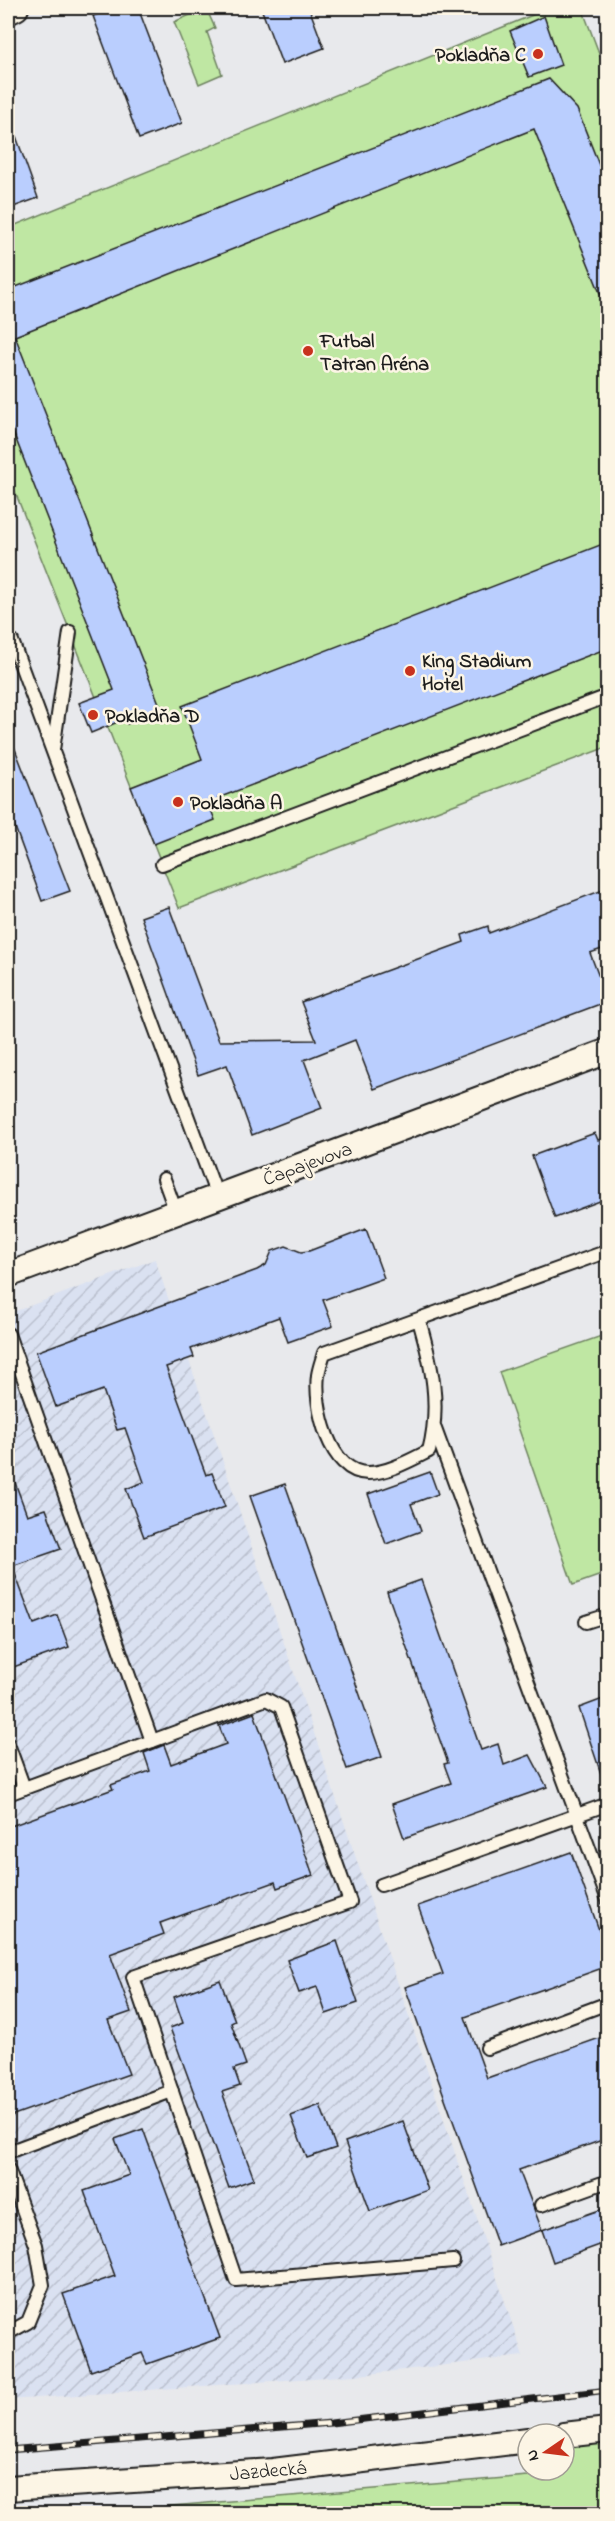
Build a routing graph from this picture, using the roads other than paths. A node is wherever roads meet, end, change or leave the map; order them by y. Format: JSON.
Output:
{"nodes":[{"id":1,"x":16,"y":8,"type":"edge"},
{"id":2,"x":8,"y":12,"type":"edge"},
{"id":3,"x":70,"y":632,"type":"dead end"},
{"id":4,"x":8,"y":643,"type":"edge"},
{"id":5,"x":608,"y":696,"type":"edge"},
{"id":6,"x":53,"y":752,"type":"junction"},
{"id":7,"x":162,"y":864,"type":"dead end"},
{"id":8,"x":608,"y":1051,"type":"edge"},
{"id":9,"x":164,"y":1179,"type":"dead end"},
{"id":10,"x":217,"y":1196,"type":"junction"},
{"id":11,"x":176,"y":1212,"type":"junction"},
{"id":12,"x":608,"y":1251,"type":"edge"},
{"id":13,"x":8,"y":1275,"type":"edge"},
{"id":14,"x":419,"y":1320,"type":"junction"},
{"id":15,"x":8,"y":1334,"type":"edge"},
{"id":16,"x":435,"y":1429,"type":"junction"},
{"id":17,"x":608,"y":1615,"type":"edge"},
{"id":18,"x":586,"y":1622,"type":"dead end"},
{"id":19,"x":152,"y":1741,"type":"junction"},
{"id":20,"x":8,"y":1744,"type":"edge"},
{"id":21,"x":24,"y":1788,"type":"junction"},
{"id":22,"x":8,"y":1794,"type":"edge"},
{"id":23,"x":608,"y":1804,"type":"edge"},
{"id":24,"x":577,"y":1815,"type":"junction"},
{"id":25,"x":381,"y":1885,"type":"dead end"},
{"id":26,"x":607,"y":1894,"type":"edge"},
{"id":27,"x":608,"y":2003,"type":"edge"},
{"id":28,"x":487,"y":2048,"type":"dead end"},
{"id":29,"x":172,"y":2091,"type":"junction"},
{"id":30,"x":8,"y":2152,"type":"edge"},
{"id":31,"x":8,"y":2169,"type":"edge"},
{"id":32,"x":608,"y":2181,"type":"edge"},
{"id":33,"x":542,"y":2205,"type":"dead end"},
{"id":34,"x":453,"y":2261,"type":"dead end"},
{"id":35,"x":8,"y":2333,"type":"edge"},
{"id":36,"x":608,"y":2430,"type":"edge"},
{"id":37,"x":576,"y":2434,"type":"edge"},
{"id":38,"x":516,"y":2441,"type":"edge"},
{"id":39,"x":8,"y":2488,"type":"edge"}],
"edges":[{"from":1,"to":2,"type":"street"},
{"from":3,"to":6,"type":"lane"},
{"from":4,"to":6,"type":"lane"},
{"from":5,"to":7,"type":"lane"},
{"from":6,"to":10,"type":"lane"},
{"from":8,"to":10,"type":"street","name":"Čapajevova"},
{"from":9,"to":11,"type":"lane"},
{"from":10,"to":11,"type":"street","name":"Čapajevova"},
{"from":11,"to":13,"type":"street","name":"Čapajevova"},
{"from":12,"to":14,"type":"lane"},
{"from":14,"to":16,"type":"lane"},
{"from":14,"to":16,"type":"lane"},
{"from":15,"to":19,"type":"lane"},
{"from":16,"to":24,"type":"lane"},
{"from":17,"to":18,"type":"lane"},
{"from":19,"to":21,"type":"lane"},
{"from":19,"to":29,"type":"lane"},
{"from":20,"to":21,"type":"lane"},
{"from":21,"to":22,"type":"lane"},
{"from":23,"to":24,"type":"lane"},
{"from":24,"to":25,"type":"lane"},
{"from":24,"to":26,"type":"lane"},
{"from":27,"to":28,"type":"lane"},
{"from":29,"to":30,"type":"lane"},
{"from":29,"to":34,"type":"lane"},
{"from":31,"to":35,"type":"lane"},
{"from":32,"to":33,"type":"lane"},
{"from":36,"to":37,"type":"street"},
{"from":38,"to":39,"type":"street","name":"Jazdecká"}]}
